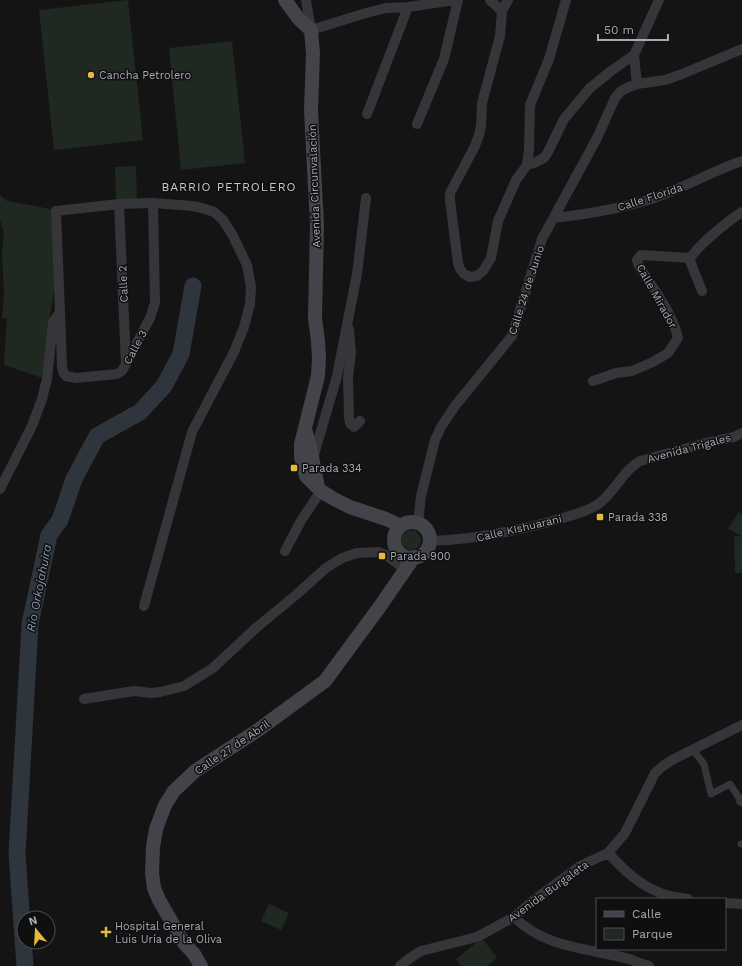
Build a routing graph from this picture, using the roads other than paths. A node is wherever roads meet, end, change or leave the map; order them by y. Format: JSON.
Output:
{"nodes":[{"id":1,"x":285,"y":0,"type":"edge"},
{"id":2,"x":306,"y":0,"type":"edge"},
{"id":3,"x":457,"y":0,"type":"edge"},
{"id":4,"x":490,"y":0,"type":"edge"},
{"id":5,"x":508,"y":0,"type":"edge"},
{"id":6,"x":566,"y":0,"type":"edge"},
{"id":7,"x":659,"y":0,"type":"edge"},
{"id":8,"x":408,"y":7,"type":"junction"},
{"id":9,"x":502,"y":11,"type":"junction"},
{"id":10,"x":311,"y":30,"type":"junction"},
{"id":11,"x":742,"y":48,"type":"edge"},
{"id":12,"x":634,"y":55,"type":"junction"},
{"id":13,"x":637,"y":84,"type":"junction"},
{"id":14,"x":367,"y":114,"type":"dead end"},
{"id":15,"x":417,"y":124,"type":"dead end"},
{"id":16,"x":742,"y":161,"type":"edge"},
{"id":17,"x":527,"y":165,"type":"junction"},
{"id":18,"x":366,"y":198,"type":"dead end"},
{"id":19,"x":153,"y":203,"type":"junction"},
{"id":20,"x":119,"y":204,"type":"junction"},
{"id":21,"x":742,"y":212,"type":"edge"},
{"id":22,"x":554,"y":218,"type":"junction"},
{"id":23,"x":690,"y":258,"type":"junction"},
{"id":24,"x":702,"y":291,"type":"dead end"},
{"id":25,"x":60,"y":312,"type":"junction"},
{"id":26,"x":348,"y":315,"type":"junction"},
{"id":27,"x":126,"y":364,"type":"junction"},
{"id":28,"x":594,"y":381,"type":"dead end"},
{"id":29,"x":360,"y":421,"type":"dead end"},
{"id":30,"x":742,"y":433,"type":"edge"},
{"id":31,"x":308,"y":461,"type":"junction"},
{"id":32,"x":0,"y":488,"type":"edge"},
{"id":33,"x":319,"y":489,"type":"junction"},
{"id":34,"x":584,"y":512,"type":"joint"},
{"id":35,"x":418,"y":523,"type":"junction"},
{"id":36,"x":400,"y":526,"type":"junction"},
{"id":37,"x":430,"y":542,"type":"junction"},
{"id":38,"x":285,"y":551,"type":"dead end"},
{"id":39,"x":414,"y":557,"type":"junction"},
{"id":40,"x":406,"y":570,"type":"junction"},
{"id":41,"x":144,"y":606,"type":"dead end"},
{"id":42,"x":84,"y":699,"type":"dead end"},
{"id":43,"x":742,"y":725,"type":"edge"},
{"id":44,"x":693,"y":750,"type":"junction"},
{"id":45,"x":742,"y":801,"type":"edge"},
{"id":46,"x":608,"y":853,"type":"junction"},
{"id":47,"x":682,"y":898,"type":"edge"},
{"id":48,"x":726,"y":903,"type":"edge"},
{"id":49,"x":742,"y":904,"type":"edge"},
{"id":50,"x":514,"y":917,"type":"junction"},
{"id":51,"x":201,"y":966,"type":"edge"},
{"id":52,"x":400,"y":966,"type":"edge"},
{"id":53,"x":649,"y":966,"type":"edge"}],
"edges":[{"from":1,"to":10,"type":"main road"},
{"from":2,"to":10,"type":"street"},
{"from":3,"to":8,"type":"street"},
{"from":3,"to":15,"type":"street"},
{"from":4,"to":9,"type":"street"},
{"from":5,"to":9,"type":"street"},
{"from":6,"to":17,"type":"street"},
{"from":7,"to":12,"type":"street"},
{"from":8,"to":10,"type":"street"},
{"from":8,"to":14,"type":"street"},
{"from":9,"to":17,"type":"street"},
{"from":10,"to":31,"type":"main road","name":"Avenida Circunvalación"},
{"from":11,"to":13,"type":"street","name":"Calle 24 de Junio"},
{"from":12,"to":13,"type":"street"},
{"from":12,"to":17,"type":"street"},
{"from":13,"to":22,"type":"street","name":"Calle 24 de Junio"},
{"from":16,"to":22,"type":"street","name":"Calle Florida"},
{"from":18,"to":26,"type":"street"},
{"from":19,"to":20,"type":"street"},
{"from":19,"to":27,"type":"street","name":"Calle 3"},
{"from":19,"to":41,"type":"street"},
{"from":20,"to":25,"type":"street"},
{"from":20,"to":27,"type":"street","name":"Calle 2"},
{"from":21,"to":23,"type":"street"},
{"from":22,"to":35,"type":"street","name":"Calle 24 de Junio"},
{"from":23,"to":24,"type":"street"},
{"from":23,"to":28,"type":"street","name":"Calle Mirador"},
{"from":25,"to":27,"type":"street","name":"Calle 3"},
{"from":25,"to":32,"type":"street"},
{"from":26,"to":29,"type":"street"},
{"from":26,"to":31,"type":"street"},
{"from":30,"to":34,"type":"street","name":"Avenida Trigales"},
{"from":31,"to":33,"type":"main road","name":"Avenida Circunvalación"},
{"from":33,"to":36,"type":"main road"},
{"from":33,"to":38,"type":"street"},
{"from":34,"to":37,"type":"street","name":"Calle KIshuarani"},
{"from":35,"to":36,"type":"main road"},
{"from":35,"to":37,"type":"main road"},
{"from":36,"to":39,"type":"main road"},
{"from":37,"to":39,"type":"main road"},
{"from":39,"to":40,"type":"main road","name":"Calle 27 de Abril"},
{"from":40,"to":42,"type":"street"},
{"from":40,"to":51,"type":"main road","name":"Calle 27 de Abril"},
{"from":43,"to":44,"type":"street","name":"Avenida Burgaleta"},
{"from":44,"to":45,"type":"street"},
{"from":44,"to":46,"type":"street","name":"Avenida Burgaleta"},
{"from":46,"to":47,"type":"street"},
{"from":46,"to":50,"type":"street","name":"Avenida Burgaleta"},
{"from":48,"to":49,"type":"street"},
{"from":50,"to":52,"type":"street","name":"Avenida Burgaleta"},
{"from":50,"to":53,"type":"street"}]}
